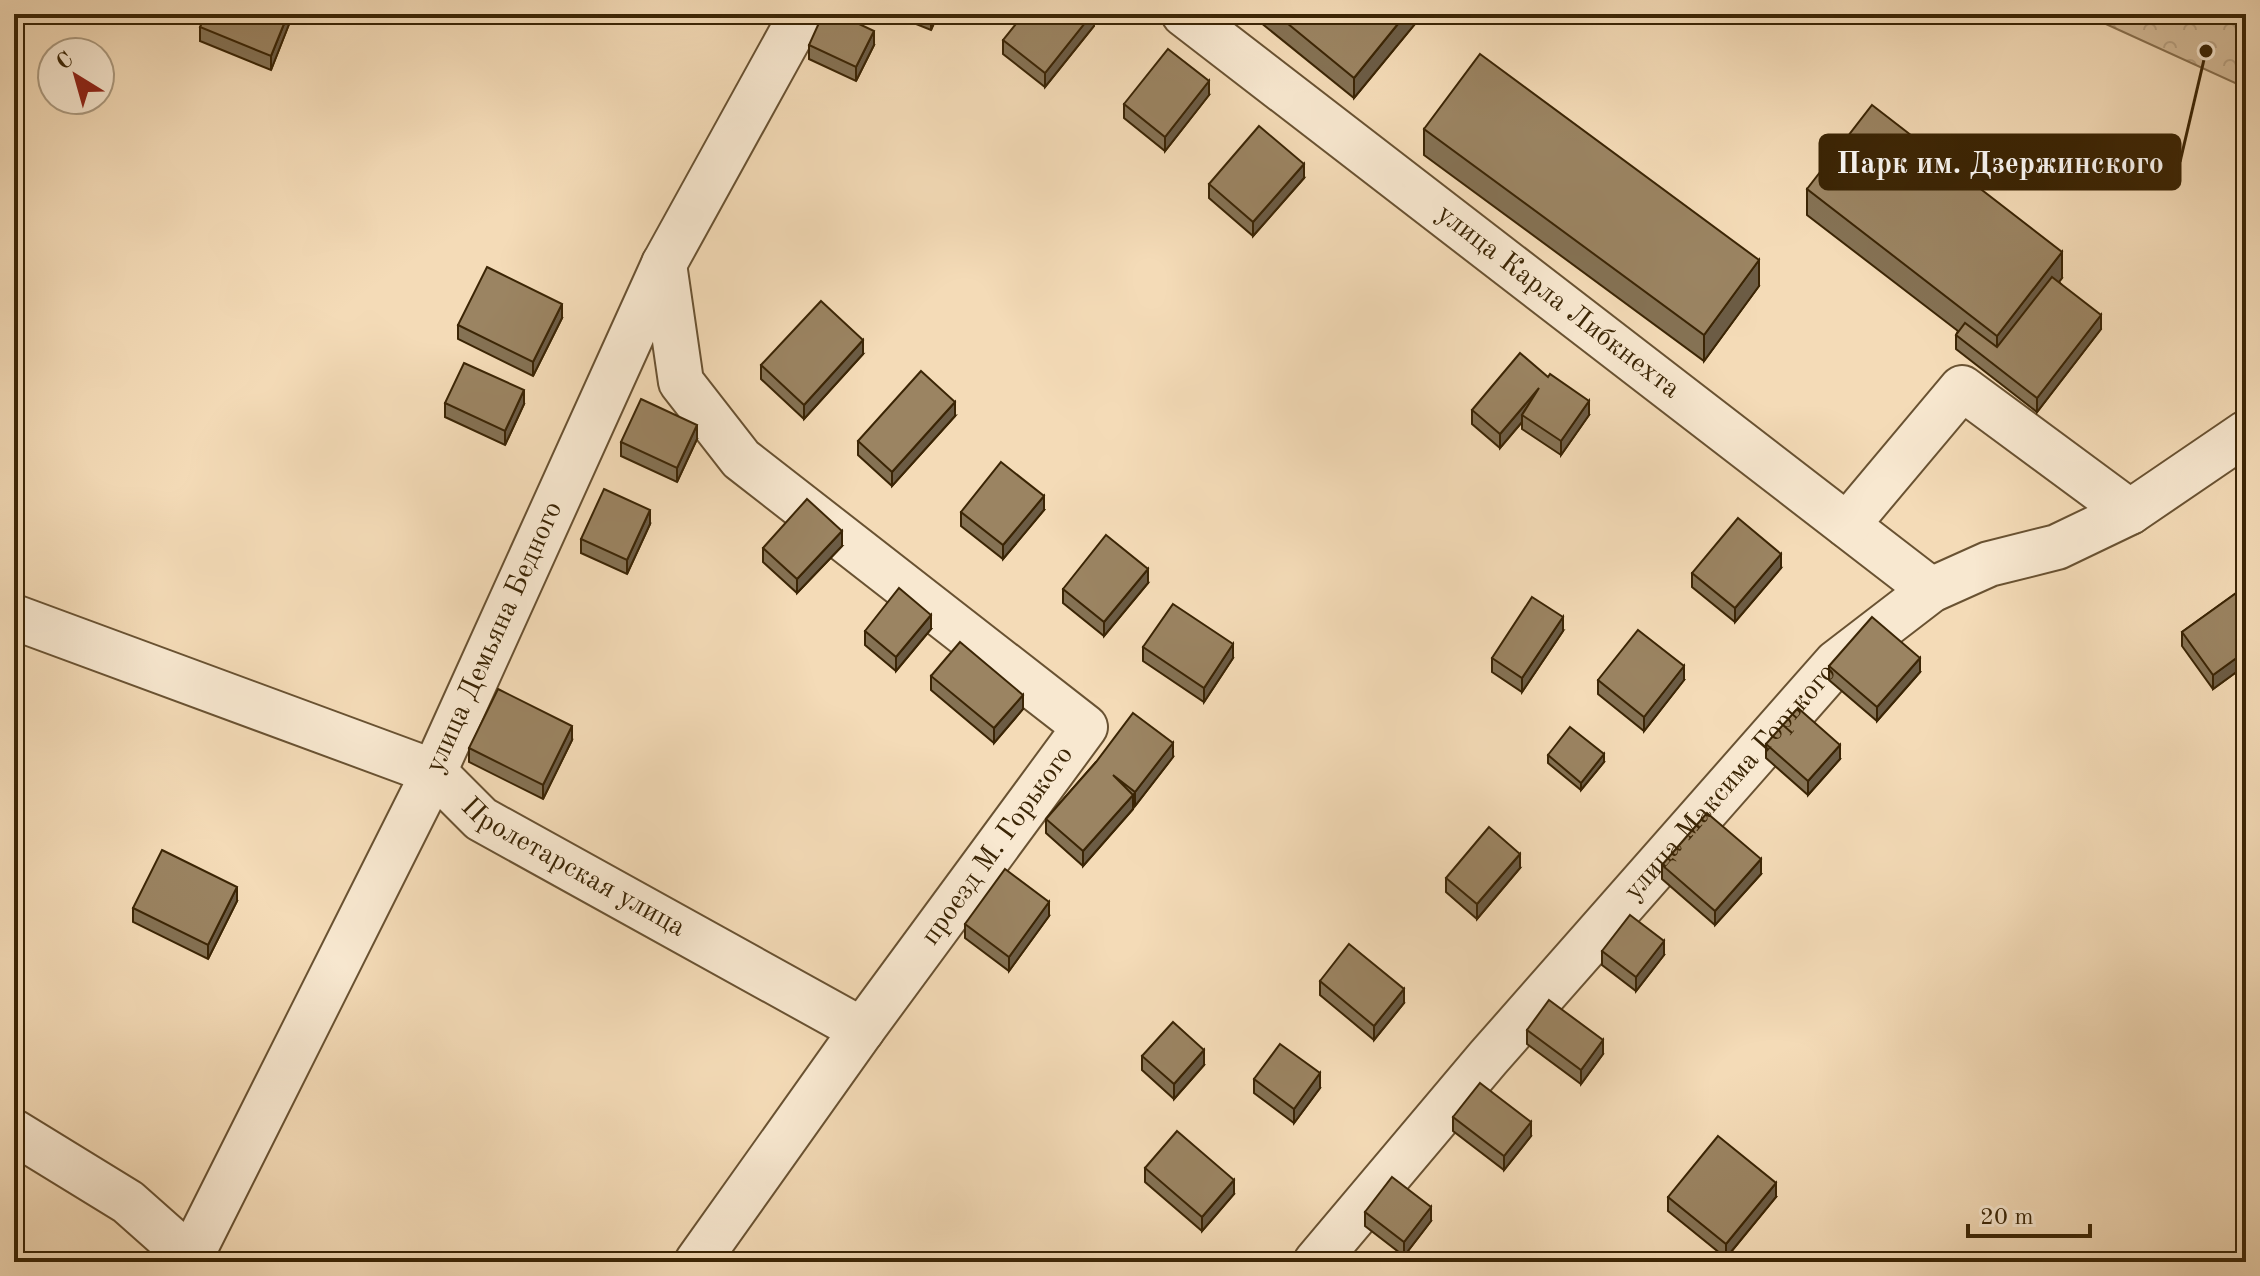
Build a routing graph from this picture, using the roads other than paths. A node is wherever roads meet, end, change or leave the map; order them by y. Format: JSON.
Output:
{"nodes":[{"id":1,"x":802,"y":14,"type":"edge"},
{"id":2,"x":1184,"y":14,"type":"edge"},
{"id":3,"x":664,"y":264,"type":"junction"},
{"id":4,"x":2246,"y":433,"type":"edge"},
{"id":5,"x":2130,"y":512,"type":"junction"},
{"id":6,"x":1847,"y":525,"type":"junction"},
{"id":7,"x":1931,"y":590,"type":"junction"},
{"id":8,"x":14,"y":617,"type":"edge"},
{"id":9,"x":434,"y":772,"type":"junction"},
{"id":10,"x":862,"y":1030,"type":"junction"},
{"id":11,"x":14,"y":1132,"type":"edge"},
{"id":12,"x":189,"y":1260,"type":"edge"},
{"id":13,"x":697,"y":1262,"type":"edge"},
{"id":14,"x":1316,"y":1262,"type":"edge"}],
"edges":[{"from":1,"to":3,"type":"street","name":"улица Демьяна Бедного"},
{"from":2,"to":6,"type":"street","name":"улица Карла Либкнехта"},
{"from":3,"to":9,"type":"street","name":"улица Демьяна Бедного"},
{"from":3,"to":10,"type":"street","name":"проезд М. Горького"},
{"from":4,"to":5,"type":"street","name":"улица Максима Горького"},
{"from":5,"to":6,"type":"street"},
{"from":5,"to":7,"type":"street","name":"улица Максима Горького"},
{"from":6,"to":7,"type":"street","name":"улица Карла Либкнехта"},
{"from":7,"to":14,"type":"street","name":"улица Максима Горького"},
{"from":8,"to":9,"type":"street","name":"Пролетарская улица"},
{"from":9,"to":10,"type":"street","name":"Пролетарская улица"},
{"from":9,"to":12,"type":"street","name":"улица Демьяна Бедного"},
{"from":10,"to":13,"type":"street","name":"проезд М. Горького"},
{"from":11,"to":12,"type":"street"}]}
